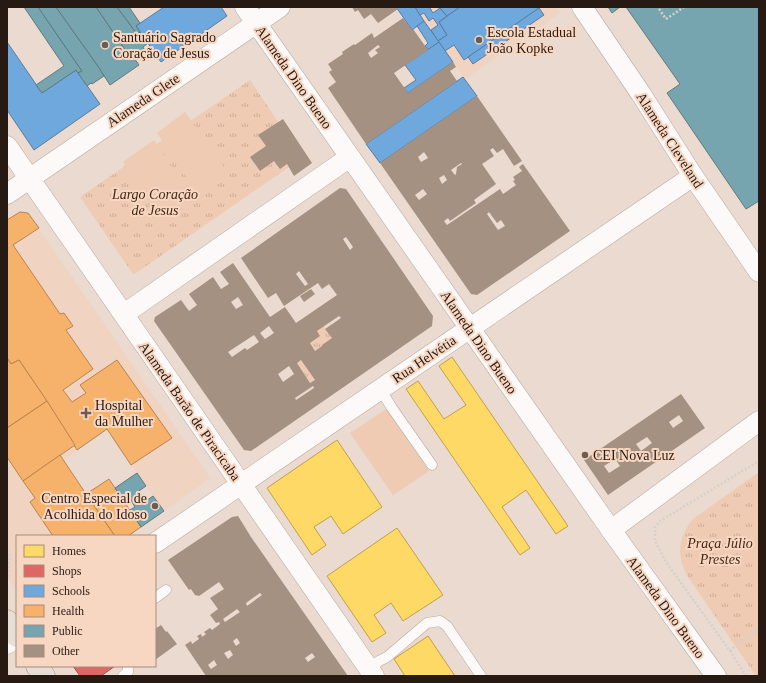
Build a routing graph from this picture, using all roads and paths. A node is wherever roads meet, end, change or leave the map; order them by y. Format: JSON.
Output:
{"nodes":[{"id":1,"x":280,"y":7,"type":"edge"},
{"id":2,"x":582,"y":7,"type":"edge"},
{"id":3,"x":684,"y":7,"type":"edge"},
{"id":4,"x":659,"y":10,"type":"dead end"},
{"id":5,"x":250,"y":15,"type":"edge"},
{"id":6,"x":7,"y":146,"type":"edge"},
{"id":7,"x":350,"y":157,"type":"junction"},
{"id":8,"x":693,"y":176,"type":"junction"},
{"id":9,"x":29,"y":178,"type":"junction"},
{"id":10,"x":7,"y":194,"type":"edge"},
{"id":11,"x":759,"y":272,"type":"edge"},
{"id":12,"x":124,"y":314,"type":"junction"},
{"id":13,"x":470,"y":328,"type":"junction"},
{"id":14,"x":380,"y":389,"type":"junction"},
{"id":15,"x":759,"y":420,"type":"edge"},
{"id":16,"x":759,"y":461,"type":"edge"},
{"id":17,"x":432,"y":465,"type":"dead end"},
{"id":18,"x":241,"y":484,"type":"junction"},
{"id":19,"x":611,"y":530,"type":"junction"},
{"id":20,"x":156,"y":542,"type":"edge"},
{"id":21,"x":7,"y":550,"type":"edge"},
{"id":22,"x":7,"y":578,"type":"edge"},
{"id":23,"x":166,"y":590,"type":"dead end"},
{"id":24,"x":156,"y":597,"type":"edge"},
{"id":25,"x":7,"y":621,"type":"edge"},
{"id":26,"x":759,"y":629,"type":"edge"},
{"id":27,"x":16,"y":635,"type":"edge"},
{"id":28,"x":16,"y":638,"type":"edge"},
{"id":29,"x":7,"y":644,"type":"edge"},
{"id":30,"x":730,"y":651,"type":"junction"},
{"id":31,"x":38,"y":667,"type":"edge"},
{"id":32,"x":128,"y":667,"type":"edge"},
{"id":33,"x":371,"y":673,"type":"edge"},
{"id":34,"x":44,"y":676,"type":"edge"},
{"id":35,"x":123,"y":676,"type":"edge"},
{"id":36,"x":481,"y":676,"type":"edge"},
{"id":37,"x":716,"y":676,"type":"edge"},
{"id":38,"x":746,"y":676,"type":"edge"}],
"edges":[{"from":1,"to":5,"type":"street","name":"Alameda Glete"},
{"from":2,"to":8,"type":"street","name":"Alameda Cleveland"},
{"from":3,"to":4,"type":"path","bridge":true},
{"from":5,"to":7,"type":"street","name":"Alameda Dino Bueno"},
{"from":5,"to":9,"type":"street","name":"Alameda Glete"},
{"from":6,"to":9,"type":"street","name":"Alameda Barão de Piracicaba"},
{"from":7,"to":12,"type":"street"},
{"from":7,"to":13,"type":"street","name":"Alameda Dino Bueno"},
{"from":8,"to":11,"type":"street","name":"Alameda Cleveland"},
{"from":8,"to":13,"type":"street","name":"Rua Helvétia"},
{"from":9,"to":10,"type":"street","name":"Alameda Glete"},
{"from":9,"to":12,"type":"street","name":"Alameda Barão de Piracicaba"},
{"from":12,"to":18,"type":"street","name":"Alameda Barão de Piracicaba"},
{"from":13,"to":14,"type":"street","name":"Rua Helvétia"},
{"from":13,"to":19,"type":"street","name":"Alameda Dino Bueno"},
{"from":14,"to":17,"type":"lane"},
{"from":14,"to":18,"type":"street","name":"Rua Helvétia"},
{"from":15,"to":19,"type":"street"},
{"from":16,"to":30,"type":"path"},
{"from":18,"to":20,"type":"street","name":"Rua Helvétia"},
{"from":18,"to":33,"type":"street","name":"Alameda Barão de Piracicaba"},
{"from":19,"to":37,"type":"street","name":"Alameda Dino Bueno"},
{"from":21,"to":22,"type":"path"},
{"from":23,"to":24,"type":"lane"},
{"from":25,"to":27,"type":"main road"},
{"from":26,"to":30,"type":"path"},
{"from":28,"to":29,"type":"street"},
{"from":30,"to":38,"type":"path"},
{"from":31,"to":34,"type":"main road"},
{"from":32,"to":35,"type":"lane"},
{"from":33,"to":36,"type":"lane"}]}
